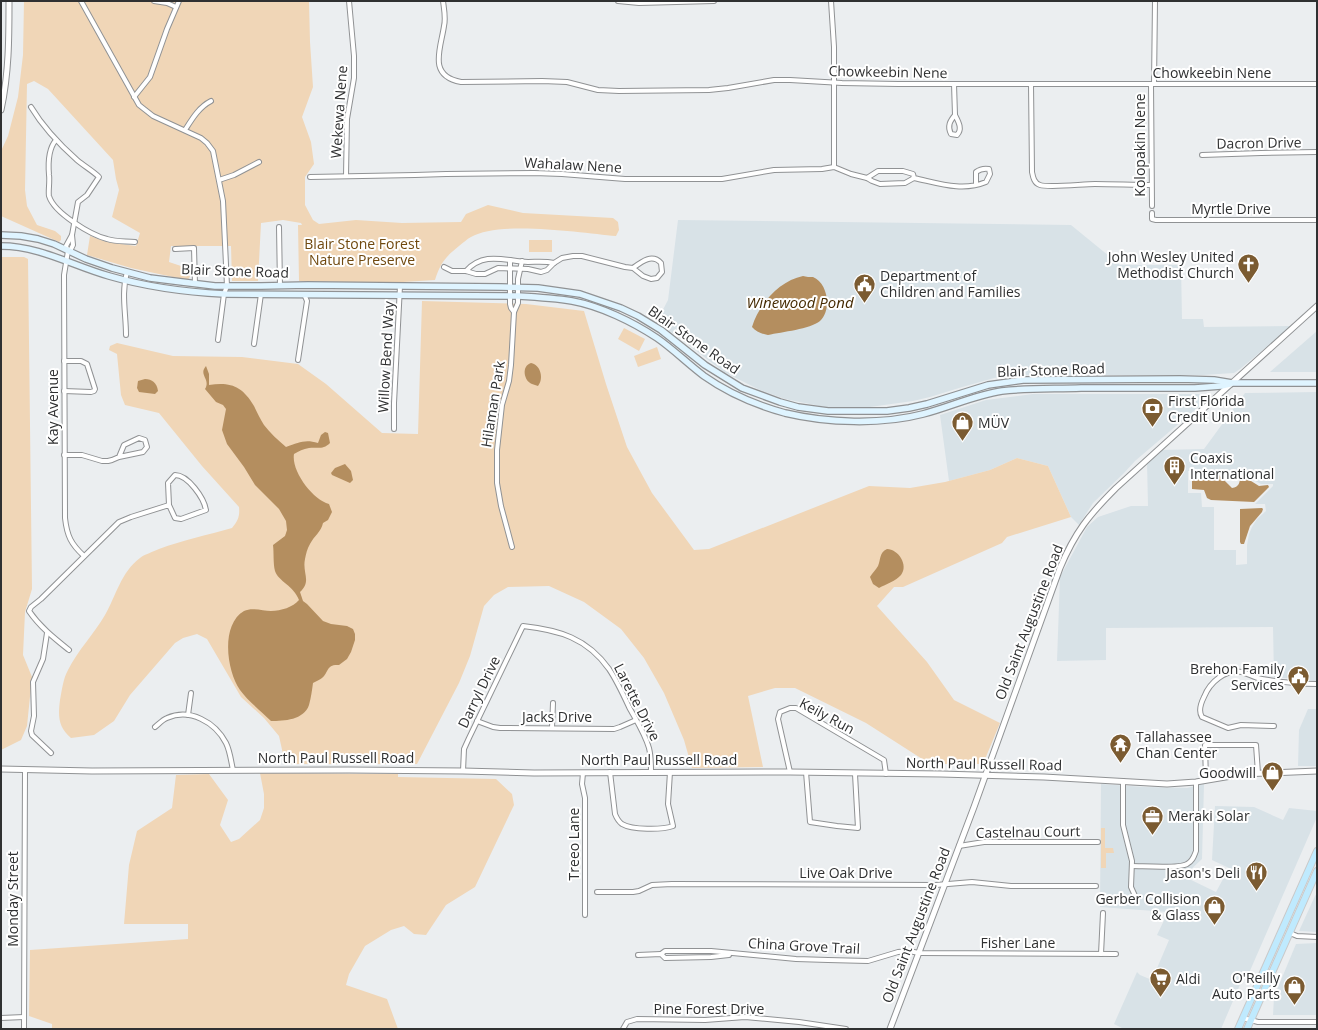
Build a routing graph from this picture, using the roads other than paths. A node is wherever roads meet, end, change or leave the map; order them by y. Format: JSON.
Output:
{"nodes":[{"id":1,"x":9,"y":1,"type":"edge"},
{"id":2,"x":81,"y":1,"type":"edge"},
{"id":3,"x":154,"y":1,"type":"edge"},
{"id":4,"x":179,"y":1,"type":"edge"},
{"id":5,"x":349,"y":1,"type":"edge"},
{"id":6,"x":443,"y":1,"type":"edge"},
{"id":7,"x":618,"y":1,"type":"edge"},
{"id":8,"x":714,"y":1,"type":"edge"},
{"id":9,"x":832,"y":1,"type":"edge"},
{"id":10,"x":1155,"y":1,"type":"edge"},
{"id":11,"x":176,"y":7,"type":"junction"},
{"id":12,"x":833,"y":83,"type":"junction"},
{"id":13,"x":954,"y":84,"type":"junction"},
{"id":14,"x":1031,"y":84,"type":"junction"},
{"id":15,"x":1152,"y":84,"type":"junction"},
{"id":16,"x":1317,"y":84,"type":"edge"},
{"id":17,"x":134,"y":97,"type":"junction"},
{"id":18,"x":211,"y":101,"type":"dead end"},
{"id":19,"x":31,"y":107,"type":"dead end"},
{"id":20,"x":1,"y":110,"type":"edge"},
{"id":21,"x":955,"y":114,"type":"junction"},
{"id":22,"x":185,"y":130,"type":"junction"},
{"id":23,"x":56,"y":140,"type":"junction"},
{"id":24,"x":1317,"y":152,"type":"edge"},
{"id":25,"x":1202,"y":155,"type":"dead end"},
{"id":26,"x":259,"y":162,"type":"dead end"},
{"id":27,"x":834,"y":167,"type":"junction"},
{"id":28,"x":346,"y":176,"type":"junction"},
{"id":29,"x":310,"y":177,"type":"dead end"},
{"id":30,"x":867,"y":178,"type":"junction"},
{"id":31,"x":914,"y":178,"type":"junction"},
{"id":32,"x":219,"y":180,"type":"junction"},
{"id":33,"x":976,"y":184,"type":"junction"},
{"id":34,"x":1151,"y":186,"type":"junction"},
{"id":35,"x":1152,"y":206,"type":"dead end"},
{"id":36,"x":1152,"y":213,"type":"dead end"},
{"id":37,"x":1317,"y":220,"type":"edge"},
{"id":38,"x":74,"y":222,"type":"junction"},
{"id":39,"x":279,"y":227,"type":"dead end"},
{"id":40,"x":3,"y":234,"type":"edge"},
{"id":41,"x":135,"y":242,"type":"dead end"},
{"id":42,"x":1,"y":246,"type":"edge"},
{"id":43,"x":175,"y":249,"type":"dead end"},
{"id":44,"x":68,"y":251,"type":"junction"},
{"id":45,"x":66,"y":260,"type":"junction"},
{"id":46,"x":510,"y":260,"type":"junction"},
{"id":47,"x":522,"y":261,"type":"junction"},
{"id":48,"x":554,"y":263,"type":"junction"},
{"id":49,"x":444,"y":267,"type":"dead end"},
{"id":50,"x":511,"y":268,"type":"junction"},
{"id":51,"x":633,"y":268,"type":"junction"},
{"id":52,"x":521,"y":269,"type":"junction"},
{"id":53,"x":127,"y":272,"type":"junction"},
{"id":54,"x":466,"y":272,"type":"junction"},
{"id":55,"x":125,"y":280,"type":"junction"},
{"id":56,"x":195,"y":284,"type":"junction"},
{"id":57,"x":227,"y":286,"type":"junction"},
{"id":58,"x":280,"y":286,"type":"junction"},
{"id":59,"x":400,"y":286,"type":"junction"},
{"id":60,"x":510,"y":287,"type":"junction"},
{"id":61,"x":519,"y":288,"type":"junction"},
{"id":62,"x":224,"y":294,"type":"junction"},
{"id":63,"x":261,"y":294,"type":"junction"},
{"id":64,"x":304,"y":294,"type":"junction"},
{"id":65,"x":313,"y":294,"type":"junction"},
{"id":66,"x":400,"y":295,"type":"junction"},
{"id":67,"x":510,"y":296,"type":"junction"},
{"id":68,"x":518,"y":296,"type":"junction"},
{"id":69,"x":307,"y":301,"type":"junction"},
{"id":70,"x":1317,"y":306,"type":"edge"},
{"id":71,"x":514,"y":312,"type":"junction"},
{"id":72,"x":661,"y":330,"type":"junction"},
{"id":73,"x":126,"y":336,"type":"dead end"},
{"id":74,"x":656,"y":338,"type":"junction"},
{"id":75,"x":218,"y":340,"type":"dead end"},
{"id":76,"x":254,"y":344,"type":"dead end"},
{"id":77,"x":298,"y":360,"type":"dead end"},
{"id":78,"x":64,"y":361,"type":"junction"},
{"id":79,"x":1076,"y":380,"type":"junction"},
{"id":80,"x":1140,"y":380,"type":"junction"},
{"id":81,"x":1149,"y":380,"type":"junction"},
{"id":82,"x":1317,"y":383,"type":"edge"},
{"id":83,"x":1232,"y":384,"type":"junction"},
{"id":84,"x":988,"y":385,"type":"junction"},
{"id":85,"x":742,"y":388,"type":"junction"},
{"id":86,"x":1076,"y":388,"type":"junction"},
{"id":87,"x":1140,"y":388,"type":"junction"},
{"id":88,"x":1149,"y":388,"type":"junction"},
{"id":89,"x":64,"y":391,"type":"junction"},
{"id":90,"x":989,"y":393,"type":"junction"},
{"id":91,"x":738,"y":395,"type":"junction"},
{"id":92,"x":812,"y":409,"type":"junction"},
{"id":93,"x":888,"y":410,"type":"junction"},
{"id":94,"x":811,"y":418,"type":"junction"},
{"id":95,"x":889,"y":419,"type":"junction"},
{"id":96,"x":394,"y":429,"type":"dead end"},
{"id":97,"x":64,"y":455,"type":"junction"},
{"id":98,"x":119,"y":456,"type":"junction"},
{"id":99,"x":169,"y":504,"type":"junction"},
{"id":100,"x":512,"y":547,"type":"dead end"},
{"id":101,"x":84,"y":556,"type":"junction"},
{"id":102,"x":523,"y":626,"type":"joint"},
{"id":103,"x":47,"y":633,"type":"junction"},
{"id":104,"x":69,"y":650,"type":"dead end"},
{"id":105,"x":1317,"y":684,"type":"edge"},
{"id":106,"x":191,"y":693,"type":"dead end"},
{"id":107,"x":553,"y":703,"type":"dead end"},
{"id":108,"x":188,"y":715,"type":"junction"},
{"id":109,"x":636,"y":720,"type":"junction"},
{"id":110,"x":477,"y":721,"type":"junction"},
{"id":111,"x":1274,"y":726,"type":"dead end"},
{"id":112,"x":155,"y":727,"type":"dead end"},
{"id":113,"x":552,"y":728,"type":"junction"},
{"id":114,"x":51,"y":753,"type":"dead end"},
{"id":115,"x":1,"y":769,"type":"edge"},
{"id":116,"x":25,"y":770,"type":"junction"},
{"id":117,"x":233,"y":770,"type":"junction"},
{"id":118,"x":463,"y":771,"type":"junction"},
{"id":119,"x":1317,"y":771,"type":"edge"},
{"id":120,"x":610,"y":772,"type":"junction"},
{"id":121,"x":651,"y":772,"type":"junction"},
{"id":122,"x":670,"y":772,"type":"junction"},
{"id":123,"x":790,"y":772,"type":"junction"},
{"id":124,"x":806,"y":772,"type":"junction"},
{"id":125,"x":583,"y":773,"type":"junction"},
{"id":126,"x":1258,"y":773,"type":"junction"},
{"id":127,"x":855,"y":774,"type":"junction"},
{"id":128,"x":886,"y":774,"type":"junction"},
{"id":129,"x":985,"y":775,"type":"junction"},
{"id":130,"x":1206,"y":780,"type":"junction"},
{"id":131,"x":1123,"y":781,"type":"junction"},
{"id":132,"x":1196,"y":782,"type":"junction"},
{"id":133,"x":1098,"y":842,"type":"dead end"},
{"id":134,"x":959,"y":846,"type":"junction"},
{"id":135,"x":1317,"y":851,"type":"edge"},
{"id":136,"x":1132,"y":866,"type":"junction"},
{"id":137,"x":1317,"y":867,"type":"edge"},
{"id":138,"x":1310,"y":868,"type":"junction"},
{"id":139,"x":1317,"y":871,"type":"edge"},
{"id":140,"x":1313,"y":881,"type":"junction"},
{"id":141,"x":945,"y":884,"type":"junction"},
{"id":142,"x":1096,"y":886,"type":"dead end"},
{"id":143,"x":597,"y":892,"type":"dead end"},
{"id":144,"x":1136,"y":898,"type":"dead end"},
{"id":145,"x":1103,"y":913,"type":"dead end"},
{"id":146,"x":585,"y":915,"type":"dead end"},
{"id":147,"x":1286,"y":922,"type":"junction"},
{"id":148,"x":1290,"y":933,"type":"junction"},
{"id":149,"x":1317,"y":937,"type":"edge"},
{"id":150,"x":919,"y":953,"type":"junction"},
{"id":151,"x":1101,"y":954,"type":"junction"},
{"id":152,"x":1116,"y":954,"type":"dead end"},
{"id":153,"x":638,"y":955,"type":"dead end"},
{"id":154,"x":24,"y":1017,"type":"junction"},
{"id":155,"x":1,"y":1018,"type":"edge"},
{"id":156,"x":1243,"y":1018,"type":"junction"},
{"id":157,"x":1251,"y":1020,"type":"junction"},
{"id":158,"x":1315,"y":1022,"type":"edge"},
{"id":159,"x":24,"y":1029,"type":"edge"},
{"id":160,"x":623,"y":1029,"type":"edge"},
{"id":161,"x":846,"y":1029,"type":"edge"},
{"id":162,"x":890,"y":1029,"type":"edge"},
{"id":163,"x":1238,"y":1029,"type":"edge"},
{"id":164,"x":1247,"y":1029,"type":"edge"},
{"id":165,"x":1314,"y":1029,"type":"edge"}],
"edges":[{"from":1,"to":20,"type":"street"},
{"from":2,"to":17,"type":"street"},
{"from":3,"to":11,"type":"street"},
{"from":4,"to":11,"type":"street"},
{"from":5,"to":28,"type":"street","name":"Wekewa Nene"},
{"from":6,"to":12,"type":"street","name":"Chowkeebin Nene"},
{"from":7,"to":8,"type":"street"},
{"from":9,"to":12,"type":"street"},
{"from":10,"to":15,"type":"street","name":"Kolopakin Nene"},
{"from":11,"to":17,"type":"street"},
{"from":12,"to":13,"type":"street","name":"Chowkeebin Nene"},
{"from":12,"to":27,"type":"street"},
{"from":13,"to":14,"type":"street","name":"Chowkeebin Nene"},
{"from":13,"to":21,"type":"street"},
{"from":14,"to":15,"type":"street","name":"Chowkeebin Nene"},
{"from":14,"to":34,"type":"street"},
{"from":15,"to":16,"type":"street","name":"Chowkeebin Nene"},
{"from":15,"to":34,"type":"street","name":"Kolopakin Nene"},
{"from":17,"to":22,"type":"street"},
{"from":18,"to":22,"type":"street"},
{"from":19,"to":23,"type":"street"},
{"from":21,"to":21,"type":"street"},
{"from":22,"to":32,"type":"street"},
{"from":23,"to":38,"type":"street"},
{"from":23,"to":38,"type":"street"},
{"from":24,"to":25,"type":"street","name":"Dacron Drive"},
{"from":26,"to":32,"type":"street"},
{"from":27,"to":28,"type":"street","name":"Wahalaw Nene"},
{"from":27,"to":30,"type":"street"},
{"from":28,"to":29,"type":"street","name":"Wahalaw Nene"},
{"from":30,"to":31,"type":"street"},
{"from":30,"to":31,"type":"street"},
{"from":31,"to":33,"type":"street"},
{"from":32,"to":57,"type":"street"},
{"from":33,"to":33,"type":"street"},
{"from":34,"to":35,"type":"street","name":"Kolopakin Nene"},
{"from":36,"to":37,"type":"street","name":"Myrtle Drive"},
{"from":38,"to":41,"type":"street"},
{"from":38,"to":44,"type":"street","name":"Kay Avenue"},
{"from":39,"to":58,"type":"street"},
{"from":40,"to":44,"type":"main road","name":"Blair Stone Road"},
{"from":42,"to":45,"type":"main road","name":"Blair Stone Road"},
{"from":43,"to":56,"type":"street"},
{"from":44,"to":45,"type":"street","name":"Kay Avenue"},
{"from":44,"to":53,"type":"main road","name":"Blair Stone Road"},
{"from":45,"to":55,"type":"main road","name":"Blair Stone Road"},
{"from":45,"to":78,"type":"street","name":"Kay Avenue"},
{"from":46,"to":47,"type":"street"},
{"from":46,"to":50,"type":"street","name":"Hilaman Park"},
{"from":46,"to":54,"type":"street"},
{"from":47,"to":48,"type":"street"},
{"from":47,"to":52,"type":"street","name":"Hilaman Park"},
{"from":48,"to":51,"type":"street"},
{"from":48,"to":52,"type":"street"},
{"from":49,"to":54,"type":"street"},
{"from":50,"to":52,"type":"street"},
{"from":50,"to":54,"type":"street"},
{"from":50,"to":60,"type":"street","name":"Hilaman Park"},
{"from":51,"to":51,"type":"street"},
{"from":52,"to":61,"type":"street","name":"Hilaman Park"},
{"from":53,"to":55,"type":"street"},
{"from":53,"to":56,"type":"main road","name":"Blair Stone Road"},
{"from":55,"to":62,"type":"main road","name":"Blair Stone Road"},
{"from":55,"to":73,"type":"street"},
{"from":56,"to":57,"type":"main road","name":"Blair Stone Road"},
{"from":57,"to":58,"type":"main road","name":"Blair Stone Road"},
{"from":57,"to":62,"type":"street"},
{"from":58,"to":59,"type":"main road","name":"Blair Stone Road"},
{"from":59,"to":60,"type":"main road","name":"Blair Stone Road"},
{"from":59,"to":66,"type":"street","name":"Willow Bend Way"},
{"from":60,"to":61,"type":"main road","name":"Blair Stone Road"},
{"from":60,"to":67,"type":"street","name":"Hilaman Park"},
{"from":61,"to":68,"type":"street","name":"Hilaman Park"},
{"from":61,"to":72,"type":"main road","name":"Blair Stone Road"},
{"from":62,"to":63,"type":"main road","name":"Blair Stone Road"},
{"from":62,"to":75,"type":"street"},
{"from":63,"to":64,"type":"main road","name":"Blair Stone Road"},
{"from":63,"to":76,"type":"street"},
{"from":64,"to":65,"type":"main road","name":"Blair Stone Road"},
{"from":64,"to":69,"type":"street"},
{"from":65,"to":66,"type":"main road","name":"Blair Stone Road"},
{"from":65,"to":69,"type":"street"},
{"from":66,"to":67,"type":"main road","name":"Blair Stone Road"},
{"from":66,"to":96,"type":"street","name":"Willow Bend Way"},
{"from":67,"to":68,"type":"main road","name":"Blair Stone Road"},
{"from":67,"to":71,"type":"street","name":"Hilaman Park"},
{"from":68,"to":71,"type":"street","name":"Hilaman Park"},
{"from":68,"to":74,"type":"main road","name":"Blair Stone Road"},
{"from":69,"to":77,"type":"street"},
{"from":70,"to":83,"type":"street","name":"Old Saint Augustine Road"},
{"from":71,"to":100,"type":"street","name":"Hilaman Park"},
{"from":72,"to":74,"type":"main road"},
{"from":72,"to":85,"type":"main road","name":"Blair Stone Road"},
{"from":74,"to":91,"type":"main road","name":"Blair Stone Road"},
{"from":78,"to":89,"type":"street","name":"Kay Avenue"},
{"from":78,"to":89,"type":"street"},
{"from":79,"to":80,"type":"main road","name":"Blair Stone Road"},
{"from":79,"to":84,"type":"main road","name":"Blair Stone Road"},
{"from":79,"to":86,"type":"main road"},
{"from":80,"to":81,"type":"main road","name":"Blair Stone Road"},
{"from":80,"to":87,"type":"main road"},
{"from":81,"to":83,"type":"main road","name":"Blair Stone Road"},
{"from":81,"to":88,"type":"main road"},
{"from":82,"to":83,"type":"main road","name":"Blair Stone Road"},
{"from":83,"to":88,"type":"main road","name":"Blair Stone Road"},
{"from":83,"to":129,"type":"street","name":"Old Saint Augustine Road"},
{"from":84,"to":90,"type":"main road"},
{"from":84,"to":93,"type":"main road","name":"Blair Stone Road"},
{"from":85,"to":91,"type":"main road"},
{"from":85,"to":92,"type":"main road","name":"Blair Stone Road"},
{"from":86,"to":87,"type":"main road","name":"Blair Stone Road"},
{"from":86,"to":90,"type":"main road","name":"Blair Stone Road"},
{"from":87,"to":88,"type":"main road","name":"Blair Stone Road"},
{"from":89,"to":97,"type":"street","name":"Kay Avenue"},
{"from":90,"to":95,"type":"main road","name":"Blair Stone Road"},
{"from":91,"to":94,"type":"main road","name":"Blair Stone Road"},
{"from":92,"to":93,"type":"main road","name":"Blair Stone Road"},
{"from":92,"to":94,"type":"main road"},
{"from":93,"to":95,"type":"main road"},
{"from":94,"to":95,"type":"main road","name":"Blair Stone Road"},
{"from":97,"to":98,"type":"street"},
{"from":97,"to":101,"type":"street","name":"Kay Avenue"},
{"from":98,"to":98,"type":"street"},
{"from":99,"to":99,"type":"street"},
{"from":99,"to":101,"type":"street"},
{"from":101,"to":103,"type":"street"},
{"from":102,"to":109,"type":"street","name":"Larette Drive"},
{"from":102,"to":110,"type":"street","name":"Darryl Drive"},
{"from":103,"to":104,"type":"street"},
{"from":103,"to":114,"type":"street"},
{"from":105,"to":111,"type":"street"},
{"from":106,"to":108,"type":"street"},
{"from":107,"to":113,"type":"street"},
{"from":108,"to":112,"type":"street"},
{"from":108,"to":117,"type":"street"},
{"from":109,"to":113,"type":"street","name":"Jacks Drive"},
{"from":109,"to":121,"type":"street","name":"Larette Drive"},
{"from":110,"to":113,"type":"street","name":"Jacks Drive"},
{"from":110,"to":118,"type":"street","name":"Darryl Drive"},
{"from":115,"to":116,"type":"street","name":"North Paul Russell Road"},
{"from":116,"to":117,"type":"street","name":"North Paul Russell Road"},
{"from":116,"to":154,"type":"street","name":"Monday Street"},
{"from":117,"to":118,"type":"street","name":"North Paul Russell Road"},
{"from":118,"to":125,"type":"street","name":"North Paul Russell Road"},
{"from":119,"to":126,"type":"street","name":"North Paul Russell Road"},
{"from":120,"to":121,"type":"street","name":"North Paul Russell Road"},
{"from":120,"to":122,"type":"street"},
{"from":120,"to":125,"type":"street","name":"North Paul Russell Road"},
{"from":121,"to":122,"type":"street","name":"North Paul Russell Road"},
{"from":122,"to":123,"type":"street","name":"North Paul Russell Road"},
{"from":123,"to":124,"type":"street","name":"North Paul Russell Road"},
{"from":123,"to":128,"type":"street","name":"Keily Run"},
{"from":124,"to":127,"type":"street","name":"North Paul Russell Road"},
{"from":124,"to":127,"type":"street"},
{"from":125,"to":146,"type":"street","name":"Treeo Lane"},
{"from":126,"to":130,"type":"street","name":"North Paul Russell Road"},
{"from":126,"to":130,"type":"street"},
{"from":127,"to":128,"type":"street","name":"North Paul Russell Road"},
{"from":128,"to":129,"type":"street","name":"North Paul Russell Road"},
{"from":129,"to":131,"type":"street","name":"North Paul Russell Road"},
{"from":129,"to":134,"type":"street","name":"Old Saint Augustine Road"},
{"from":130,"to":132,"type":"street","name":"North Paul Russell Road"},
{"from":131,"to":132,"type":"street","name":"North Paul Russell Road"},
{"from":131,"to":136,"type":"street"},
{"from":132,"to":136,"type":"street"},
{"from":133,"to":134,"type":"street","name":"Castelnau Court"},
{"from":134,"to":141,"type":"street","name":"Old Saint Augustine Road"},
{"from":135,"to":138,"type":"main road"},
{"from":136,"to":144,"type":"street"},
{"from":137,"to":138,"type":"main road"},
{"from":138,"to":140,"type":"main road"},
{"from":138,"to":147,"type":"main road"},
{"from":139,"to":140,"type":"main road"},
{"from":140,"to":148,"type":"main road"},
{"from":141,"to":142,"type":"street","name":"Live Oak Drive"},
{"from":141,"to":143,"type":"street","name":"Live Oak Drive"},
{"from":141,"to":150,"type":"street","name":"Old Saint Augustine Road"},
{"from":145,"to":151,"type":"street"},
{"from":147,"to":148,"type":"main road"},
{"from":147,"to":156,"type":"main road"},
{"from":148,"to":149,"type":"street"},
{"from":148,"to":157,"type":"main road"},
{"from":150,"to":151,"type":"street","name":"Fisher Lane"},
{"from":150,"to":153,"type":"street","name":"China Grove Trail"},
{"from":150,"to":162,"type":"street","name":"Old Saint Augustine Road"},
{"from":151,"to":152,"type":"street","name":"Fisher Lane"},
{"from":154,"to":155,"type":"street"},
{"from":154,"to":159,"type":"street","name":"Monday Street"},
{"from":156,"to":157,"type":"street"},
{"from":156,"to":163,"type":"main road"},
{"from":157,"to":158,"type":"street"},
{"from":157,"to":164,"type":"main road"},
{"from":158,"to":165,"type":"street"},
{"from":160,"to":161,"type":"street","name":"Pine Forest Drive"}]}
